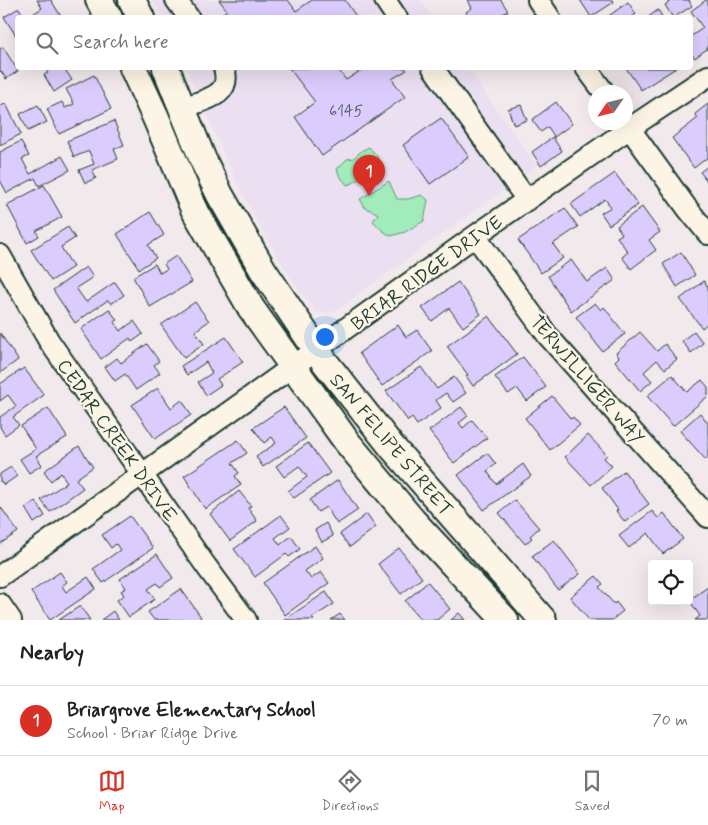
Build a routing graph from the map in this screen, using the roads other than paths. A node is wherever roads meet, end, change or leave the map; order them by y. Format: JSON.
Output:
{"nodes":[{"id":1,"x":99,"y":0,"type":"edge"},
{"id":2,"x":132,"y":0,"type":"edge"},
{"id":3,"x":176,"y":0,"type":"edge"},
{"id":4,"x":385,"y":0,"type":"edge"},
{"id":5,"x":538,"y":0,"type":"edge"},
{"id":6,"x":107,"y":15,"type":"edge"},
{"id":7,"x":140,"y":15,"type":"edge"},
{"id":8,"x":187,"y":15,"type":"edge"},
{"id":9,"x":395,"y":15,"type":"edge"},
{"id":10,"x":548,"y":15,"type":"edge"},
{"id":11,"x":134,"y":70,"type":"edge"},
{"id":12,"x":167,"y":70,"type":"edge"},
{"id":13,"x":225,"y":70,"type":"edge"},
{"id":14,"x":434,"y":70,"type":"edge"},
{"id":15,"x":588,"y":70,"type":"edge"},
{"id":16,"x":708,"y":76,"type":"edge"},
{"id":17,"x":599,"y":85,"type":"edge"},
{"id":18,"x":182,"y":108,"type":"junction"},
{"id":19,"x":156,"y":118,"type":"junction"},
{"id":20,"x":633,"y":122,"type":"edge"},
{"id":21,"x":621,"y":130,"type":"edge"},
{"id":22,"x":632,"y":130,"type":"edge"},
{"id":23,"x":528,"y":200,"type":"junction"},
{"id":24,"x":708,"y":234,"type":"edge"},
{"id":25,"x":475,"y":236,"type":"junction"},
{"id":26,"x":0,"y":255,"type":"edge"},
{"id":27,"x":316,"y":350,"type":"junction"},
{"id":28,"x":293,"y":367,"type":"junction"},
{"id":29,"x":142,"y":474,"type":"junction"},
{"id":30,"x":708,"y":517,"type":"edge"},
{"id":31,"x":503,"y":573,"type":"junction"},
{"id":32,"x":0,"y":576,"type":"edge"},
{"id":33,"x":480,"y":594,"type":"junction"},
{"id":34,"x":0,"y":604,"type":"edge"},
{"id":35,"x":11,"y":620,"type":"edge"},
{"id":36,"x":246,"y":620,"type":"edge"},
{"id":37,"x":504,"y":620,"type":"edge"},
{"id":38,"x":543,"y":620,"type":"edge"}],
"edges":[{"from":1,"to":6,"type":"main road"},
{"from":2,"to":7,"type":"main road"},
{"from":3,"to":8,"type":"street"},
{"from":4,"to":9,"type":"street"},
{"from":5,"to":10,"type":"street"},
{"from":11,"to":19,"type":"main road","name":"SAN FELIPE STREET"},
{"from":12,"to":18,"type":"main road","name":"SAN FELIPE STREET"},
{"from":13,"to":18,"type":"street"},
{"from":14,"to":23,"type":"street"},
{"from":15,"to":17,"type":"street"},
{"from":16,"to":20,"type":"street","name":"BRIAR RIDGE DRIVE"},
{"from":18,"to":19,"type":"main road"},
{"from":18,"to":27,"type":"main road","name":"SAN FELIPE STREET"},
{"from":19,"to":28,"type":"main road","name":"SAN FELIPE STREET"},
{"from":21,"to":23,"type":"street","name":"BRIAR RIDGE DRIVE"},
{"from":22,"to":24,"type":"street"},
{"from":23,"to":25,"type":"street","name":"BRIAR RIDGE DRIVE"},
{"from":25,"to":27,"type":"street","name":"BRIAR RIDGE DRIVE"},
{"from":25,"to":30,"type":"street","name":"TERWILLIGER WAY"},
{"from":26,"to":29,"type":"street","name":"CEDAR CREEK DRIVE"},
{"from":27,"to":28,"type":"street","name":"BRIAR RIDGE DRIVE"},
{"from":27,"to":31,"type":"main road","name":"SAN FELIPE STREET"},
{"from":28,"to":29,"type":"street","name":"BRIAR RIDGE DRIVE"},
{"from":28,"to":33,"type":"main road","name":"SAN FELIPE STREET"},
{"from":29,"to":32,"type":"street","name":"BRIAR RIDGE DRIVE"},
{"from":29,"to":36,"type":"street","name":"CEDAR CREEK DRIVE"},
{"from":31,"to":33,"type":"main road"},
{"from":31,"to":38,"type":"main road","name":"SAN FELIPE STREET"},
{"from":33,"to":37,"type":"main road","name":"SAN FELIPE STREET"},
{"from":34,"to":35,"type":"street"}]}
